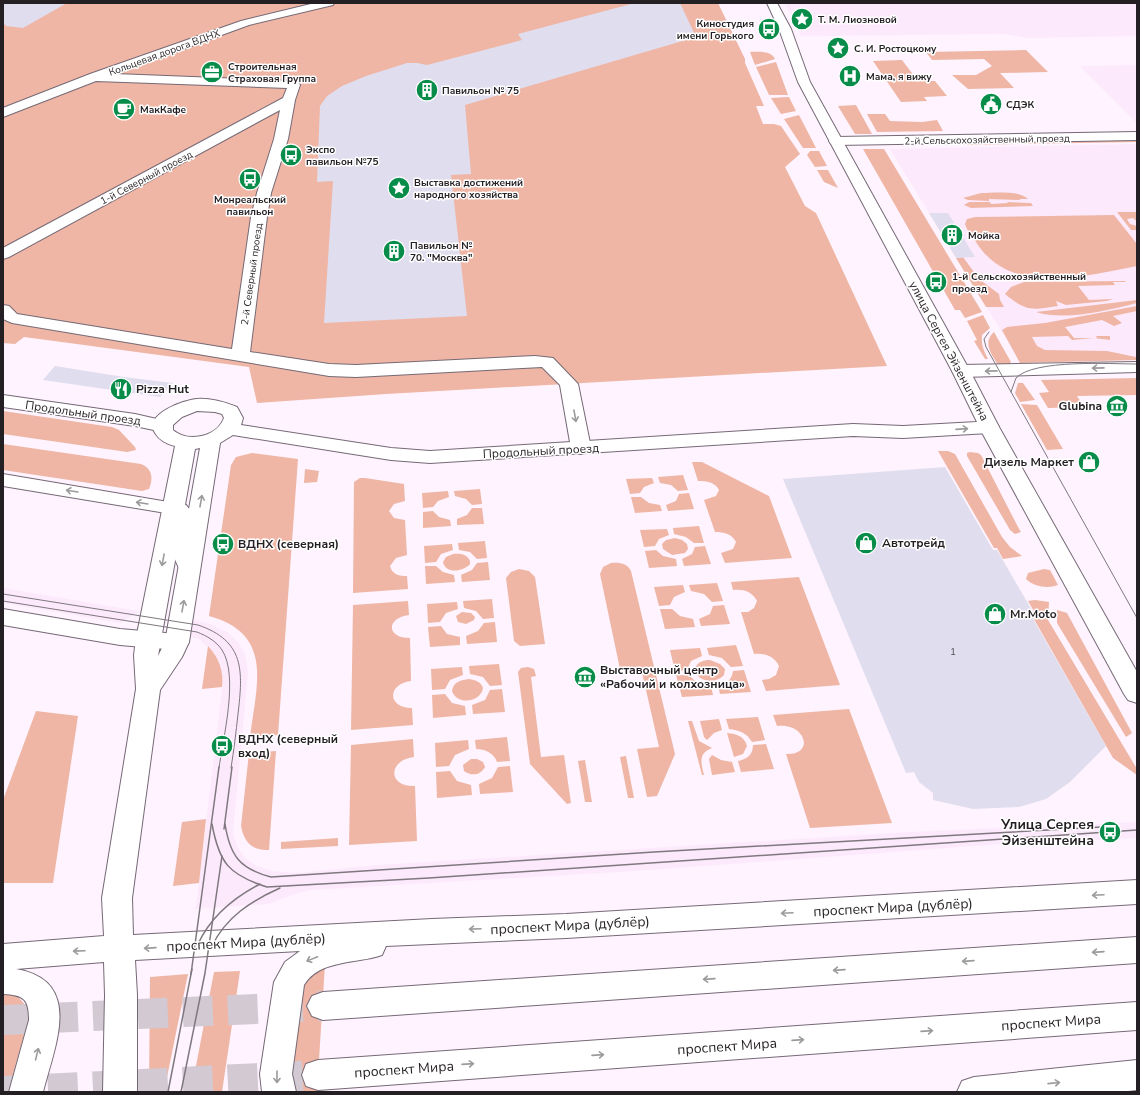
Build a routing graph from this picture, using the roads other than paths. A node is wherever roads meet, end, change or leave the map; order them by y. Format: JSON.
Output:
{"nodes":[{"id":1,"x":329,"y":3,"type":"edge"},
{"id":2,"x":772,"y":3,"type":"edge"},
{"id":3,"x":94,"y":77,"type":"junction"},
{"id":4,"x":289,"y":100,"type":"junction"},
{"id":5,"x":3,"y":113,"type":"edge"},
{"id":6,"x":1137,"y":136,"type":"edge"},
{"id":7,"x":836,"y":141,"type":"junction"},
{"id":8,"x":3,"y":254,"type":"edge"},
{"id":9,"x":3,"y":310,"type":"edge"},
{"id":10,"x":240,"y":356,"type":"junction"},
{"id":11,"x":1137,"y":367,"type":"edge"},
{"id":12,"x":961,"y":371,"type":"junction"},
{"id":13,"x":3,"y":401,"type":"edge"},
{"id":14,"x":986,"y":421,"type":"junction"},
{"id":15,"x":163,"y":426,"type":"junction"},
{"id":16,"x":230,"y":429,"type":"junction"},
{"id":17,"x":211,"y":440,"type":"junction"},
{"id":18,"x":305,"y":440,"type":"junction"},
{"id":19,"x":186,"y":443,"type":"junction"},
{"id":20,"x":581,"y":448,"type":"junction"},
{"id":21,"x":208,"y":462,"type":"junction"},
{"id":22,"x":3,"y":480,"type":"edge"},
{"id":23,"x":173,"y":508,"type":"junction"},
{"id":24,"x":189,"y":567,"type":"junction"},
{"id":25,"x":3,"y":617,"type":"edge"},
{"id":26,"x":3,"y":631,"type":"edge"},
{"id":27,"x":160,"y":648,"type":"junction"},
{"id":28,"x":1137,"y":694,"type":"edge"},
{"id":29,"x":1137,"y":892,"type":"edge"},
{"id":30,"x":432,"y":931,"type":"junction"},
{"id":31,"x":118,"y":950,"type":"junction"},
{"id":32,"x":1137,"y":950,"type":"edge"},
{"id":33,"x":3,"y":958,"type":"edge"},
{"id":34,"x":3,"y":981,"type":"edge"},
{"id":35,"x":323,"y":1006,"type":"tunnel mouth"},
{"id":36,"x":1137,"y":1016,"type":"edge"},
{"id":37,"x":1137,"y":1074,"type":"edge"},
{"id":38,"x":318,"y":1075,"type":"tunnel mouth"},
{"id":39,"x":26,"y":1092,"type":"edge"},
{"id":40,"x":120,"y":1092,"type":"edge"},
{"id":41,"x":279,"y":1092,"type":"edge"},
{"id":42,"x":974,"y":1092,"type":"edge"}],
"edges":[{"from":1,"to":3,"type":"main road","name":"Кольцевая дорога ВДНХ"},
{"from":2,"to":7,"type":"main road","name":"улица Сергея Эйзенштейна"},
{"from":3,"to":4,"type":"main road","name":"2-й Северный проезд"},
{"from":3,"to":5,"type":"main road","name":"Кольцевая дорога ВДНХ"},
{"from":4,"to":8,"type":"main road","name":"1-й Северный проезд"},
{"from":4,"to":10,"type":"main road","name":"2-й Северный проезд"},
{"from":6,"to":7,"type":"main road","name":"2-й Сельскохозяйственный проезд"},
{"from":7,"to":12,"type":"main road","name":"улица Сергея Эйзенштейна"},
{"from":9,"to":10,"type":"main road"},
{"from":10,"to":20,"type":"main road","one_way":true},
{"from":11,"to":12,"type":"main road","one_way":true},
{"from":12,"to":14,"type":"main road","name":"улица Сергея Эйзенштейна"},
{"from":13,"to":15,"type":"main road","name":"Продольный проезд"},
{"from":14,"to":20,"type":"main road","name":"Продольный проезд"},
{"from":14,"to":28,"type":"main road","name":"улица Сергея Эйзенштейна"},
{"from":15,"to":16,"type":"main road"},
{"from":15,"to":19,"type":"main road"},
{"from":16,"to":17,"type":"main road"},
{"from":16,"to":18,"type":"main road","name":"Продольный проезд"},
{"from":17,"to":19,"type":"main road"},
{"from":17,"to":21,"type":"main road"},
{"from":18,"to":20,"type":"main road","name":"Продольный проезд"},
{"from":18,"to":21,"type":"main road"},
{"from":19,"to":23,"type":"main road"},
{"from":24,"to":21,"type":"main road","one_way":true},
{"from":23,"to":22,"type":"main road","one_way":true},
{"from":23,"to":24,"type":"main road"},
{"from":23,"to":27,"type":"main road","one_way":true},
{"from":27,"to":24,"type":"main road","one_way":true},
{"from":25,"to":27,"type":"main road"},
{"from":26,"to":27,"type":"main road"},
{"from":27,"to":31,"type":"main road"},
{"from":29,"to":30,"type":"main road","name":"проспект Мира (дублёр)","one_way":true},
{"from":30,"to":31,"type":"main road","name":"проспект Мира (дублёр)","one_way":true},
{"from":30,"to":41,"type":"main road","one_way":true},
{"from":31,"to":33,"type":"main road","name":"проспект Мира (дублёр)","one_way":true},
{"from":31,"to":40,"type":"main road"},
{"from":32,"to":35,"type":"main road","one_way":true},
{"from":39,"to":34,"type":"main road","one_way":true},
{"from":38,"to":36,"type":"main road","name":"проспект Мира","one_way":true},
{"from":42,"to":37,"type":"main road","one_way":true}]}
